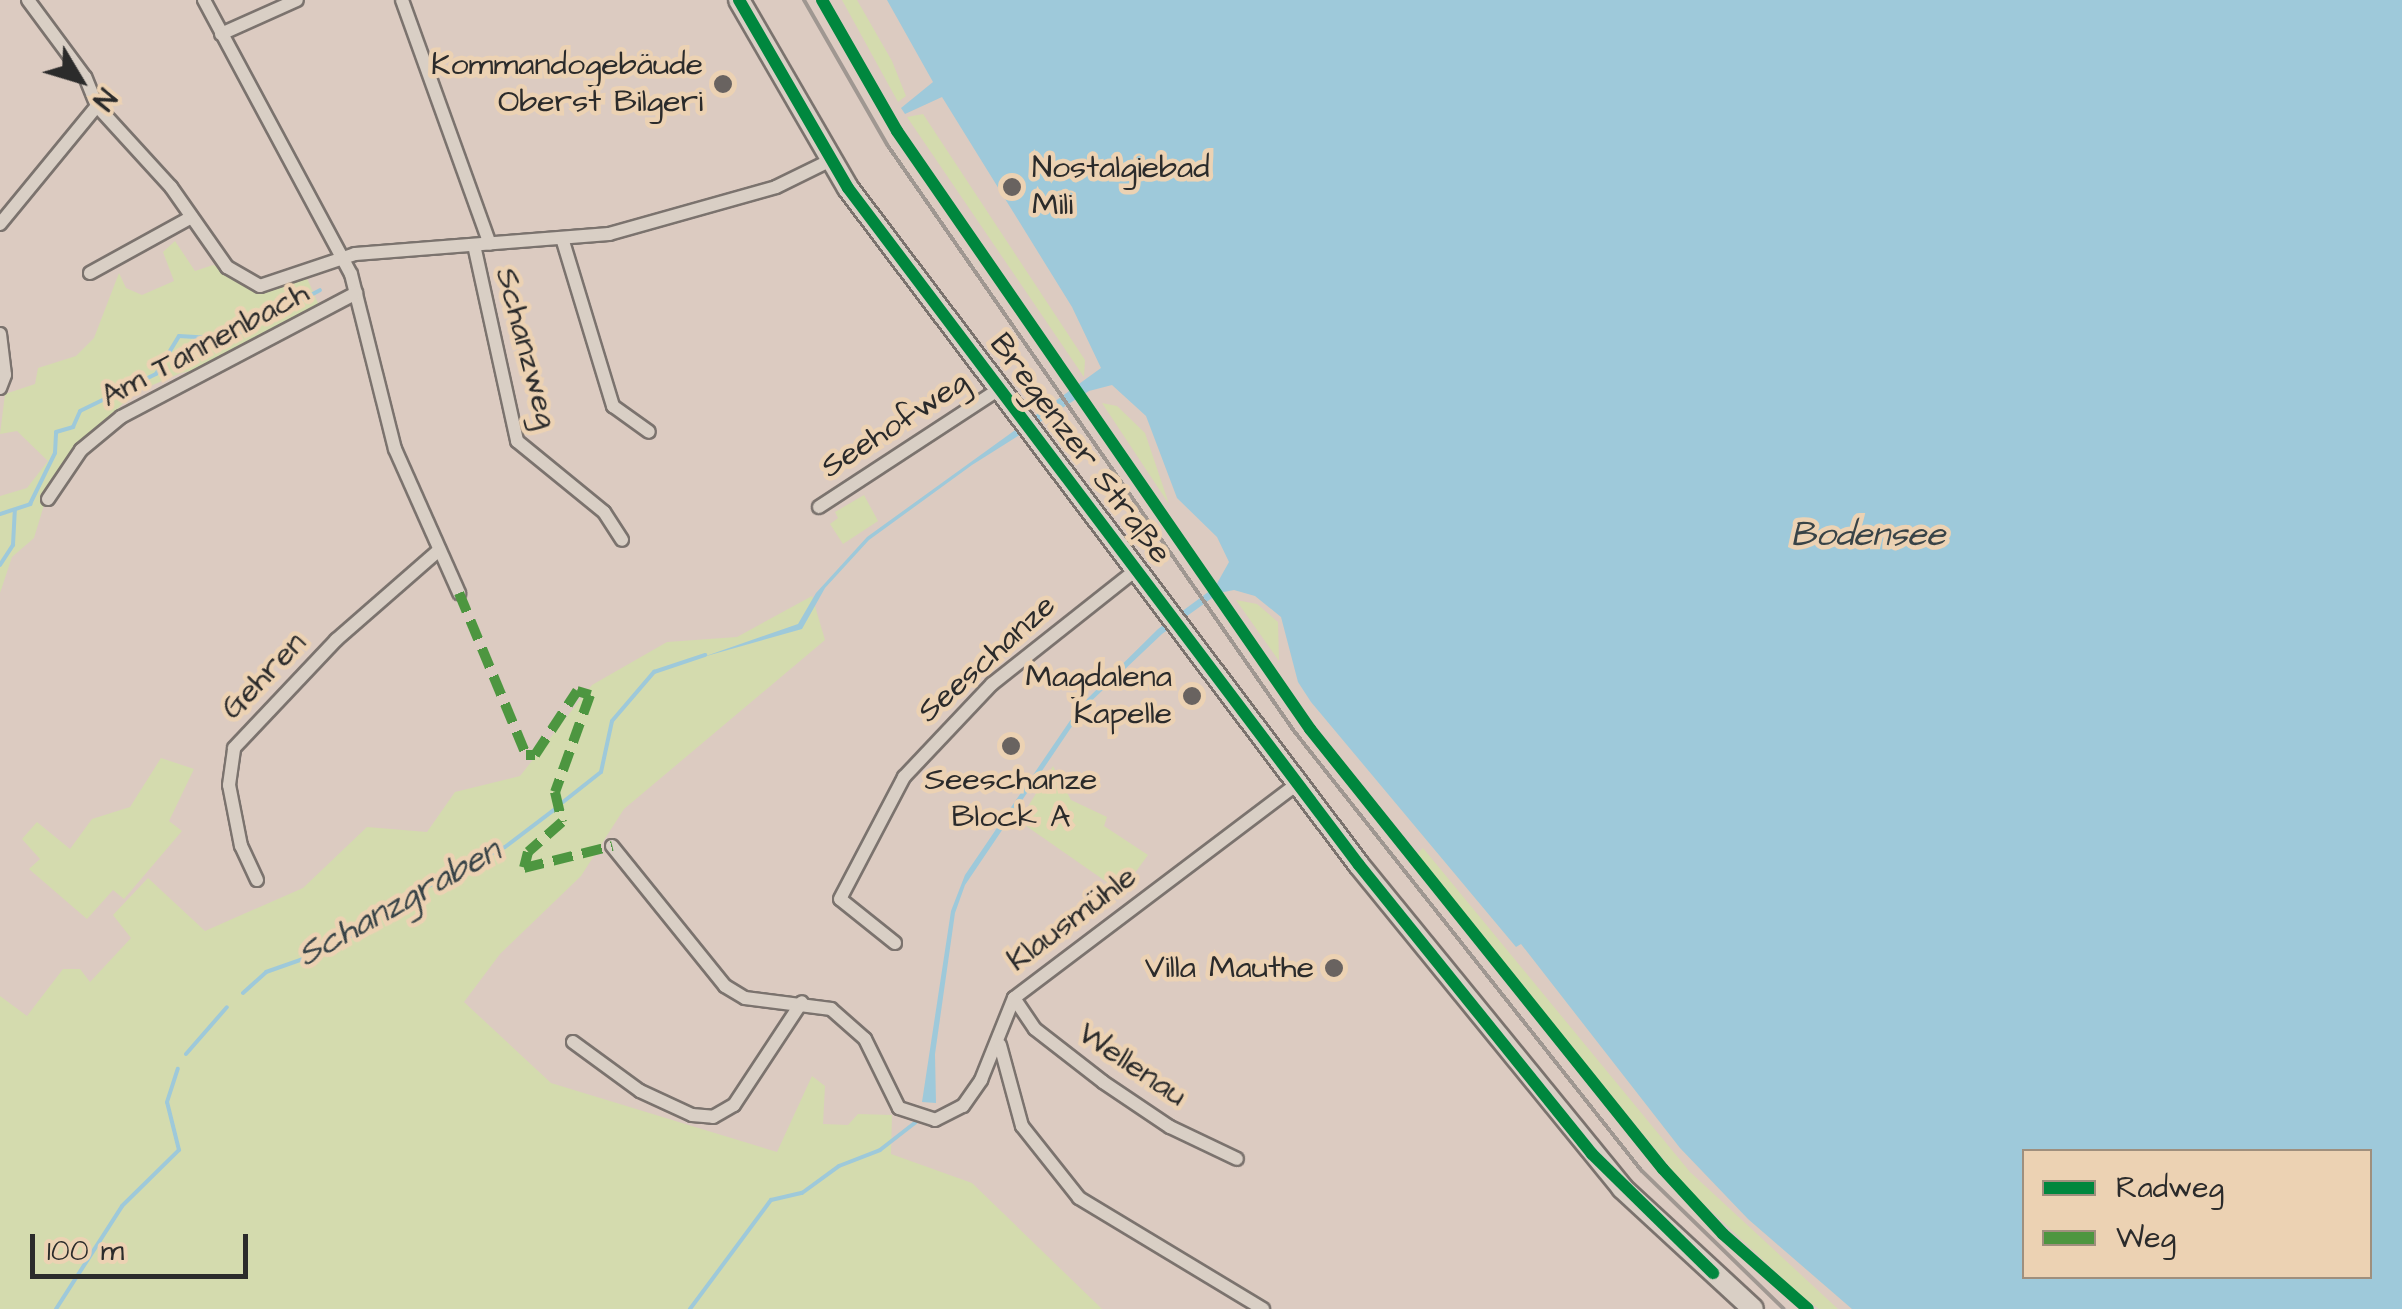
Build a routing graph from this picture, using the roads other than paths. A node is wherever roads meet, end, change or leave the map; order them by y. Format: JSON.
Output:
{"nodes":[{"id":1,"x":28,"y":0,"type":"edge"},
{"id":2,"x":204,"y":0,"type":"edge"},
{"id":3,"x":297,"y":0,"type":"edge"},
{"id":4,"x":402,"y":0,"type":"edge"},
{"id":5,"x":738,"y":0,"type":"edge"},
{"id":6,"x":221,"y":34,"type":"junction"},
{"id":7,"x":97,"y":106,"type":"junction"},
{"id":8,"x":831,"y":160,"type":"junction"},
{"id":9,"x":192,"y":217,"type":"junction"},
{"id":10,"x":0,"y":224,"type":"edge"},
{"id":11,"x":562,"y":238,"type":"junction"},
{"id":12,"x":490,"y":244,"type":"junction"},
{"id":13,"x":474,"y":245,"type":"junction"},
{"id":14,"x":342,"y":258,"type":"junction"},
{"id":15,"x":90,"y":272,"type":"dead end"},
{"id":16,"x":356,"y":293,"type":"junction"},
{"id":17,"x":0,"y":334,"type":"edge"},
{"id":18,"x":0,"y":388,"type":"edge"},
{"id":19,"x":1000,"y":389,"type":"junction"},
{"id":20,"x":649,"y":432,"type":"dead end"},
{"id":21,"x":48,"y":499,"type":"dead end"},
{"id":22,"x":820,"y":507,"type":"dead end"},
{"id":23,"x":622,"y":540,"type":"dead end"},
{"id":24,"x":438,"y":551,"type":"junction"},
{"id":25,"x":1137,"y":569,"type":"junction"},
{"id":26,"x":459,"y":593,"type":"dead end"},
{"id":27,"x":1298,"y":784,"type":"junction"},
{"id":28,"x":612,"y":846,"type":"dead end"},
{"id":29,"x":257,"y":880,"type":"dead end"},
{"id":30,"x":895,"y":943,"type":"dead end"},
{"id":31,"x":1014,"y":998,"type":"junction"},
{"id":32,"x":802,"y":1002,"type":"junction"},
{"id":33,"x":573,"y":1042,"type":"dead end"},
{"id":34,"x":1000,"y":1045,"type":"junction"},
{"id":35,"x":1236,"y":1158,"type":"dead end"},
{"id":36,"x":1264,"y":1309,"type":"edge"},
{"id":37,"x":1753,"y":1309,"type":"edge"}],
"edges":[{"from":1,"to":7,"type":"street"},
{"from":2,"to":6,"type":"street"},
{"from":3,"to":6,"type":"street"},
{"from":4,"to":12,"type":"street"},
{"from":5,"to":8,"type":"main road","name":"Bregenzer Straße"},
{"from":6,"to":14,"type":"street"},
{"from":7,"to":9,"type":"street"},
{"from":7,"to":10,"type":"street"},
{"from":8,"to":11,"type":"street","name":"Am Tannenbach"},
{"from":8,"to":19,"type":"main road","name":"Bregenzer Straße"},
{"from":9,"to":14,"type":"street","name":"Am Tannenbach"},
{"from":9,"to":15,"type":"street"},
{"from":11,"to":12,"type":"street","name":"Am Tannenbach"},
{"from":11,"to":20,"type":"street"},
{"from":12,"to":13,"type":"street","name":"Am Tannenbach"},
{"from":13,"to":14,"type":"street","name":"Am Tannenbach"},
{"from":13,"to":23,"type":"street","name":"Schanzweg"},
{"from":14,"to":16,"type":"street"},
{"from":16,"to":21,"type":"street","name":"Am Tannenbach"},
{"from":16,"to":24,"type":"street"},
{"from":17,"to":18,"type":"street"},
{"from":19,"to":22,"type":"street","name":"Seehofweg"},
{"from":19,"to":25,"type":"main road","name":"Bregenzer Straße"},
{"from":24,"to":26,"type":"street"},
{"from":24,"to":29,"type":"street","name":"Gehren"},
{"from":25,"to":27,"type":"main road","name":"Bregenzer Straße"},
{"from":25,"to":30,"type":"street","name":"Seeschanze"},
{"from":27,"to":31,"type":"street","name":"Klausmühle"},
{"from":27,"to":37,"type":"main road","name":"Bregenzer Straße"},
{"from":28,"to":32,"type":"street","name":"Klausmühle"},
{"from":31,"to":34,"type":"street","name":"Klausmühle"},
{"from":31,"to":35,"type":"street","name":"Wellenau"},
{"from":32,"to":33,"type":"street"},
{"from":32,"to":34,"type":"street","name":"Klausmühle"},
{"from":34,"to":36,"type":"street"}]}
